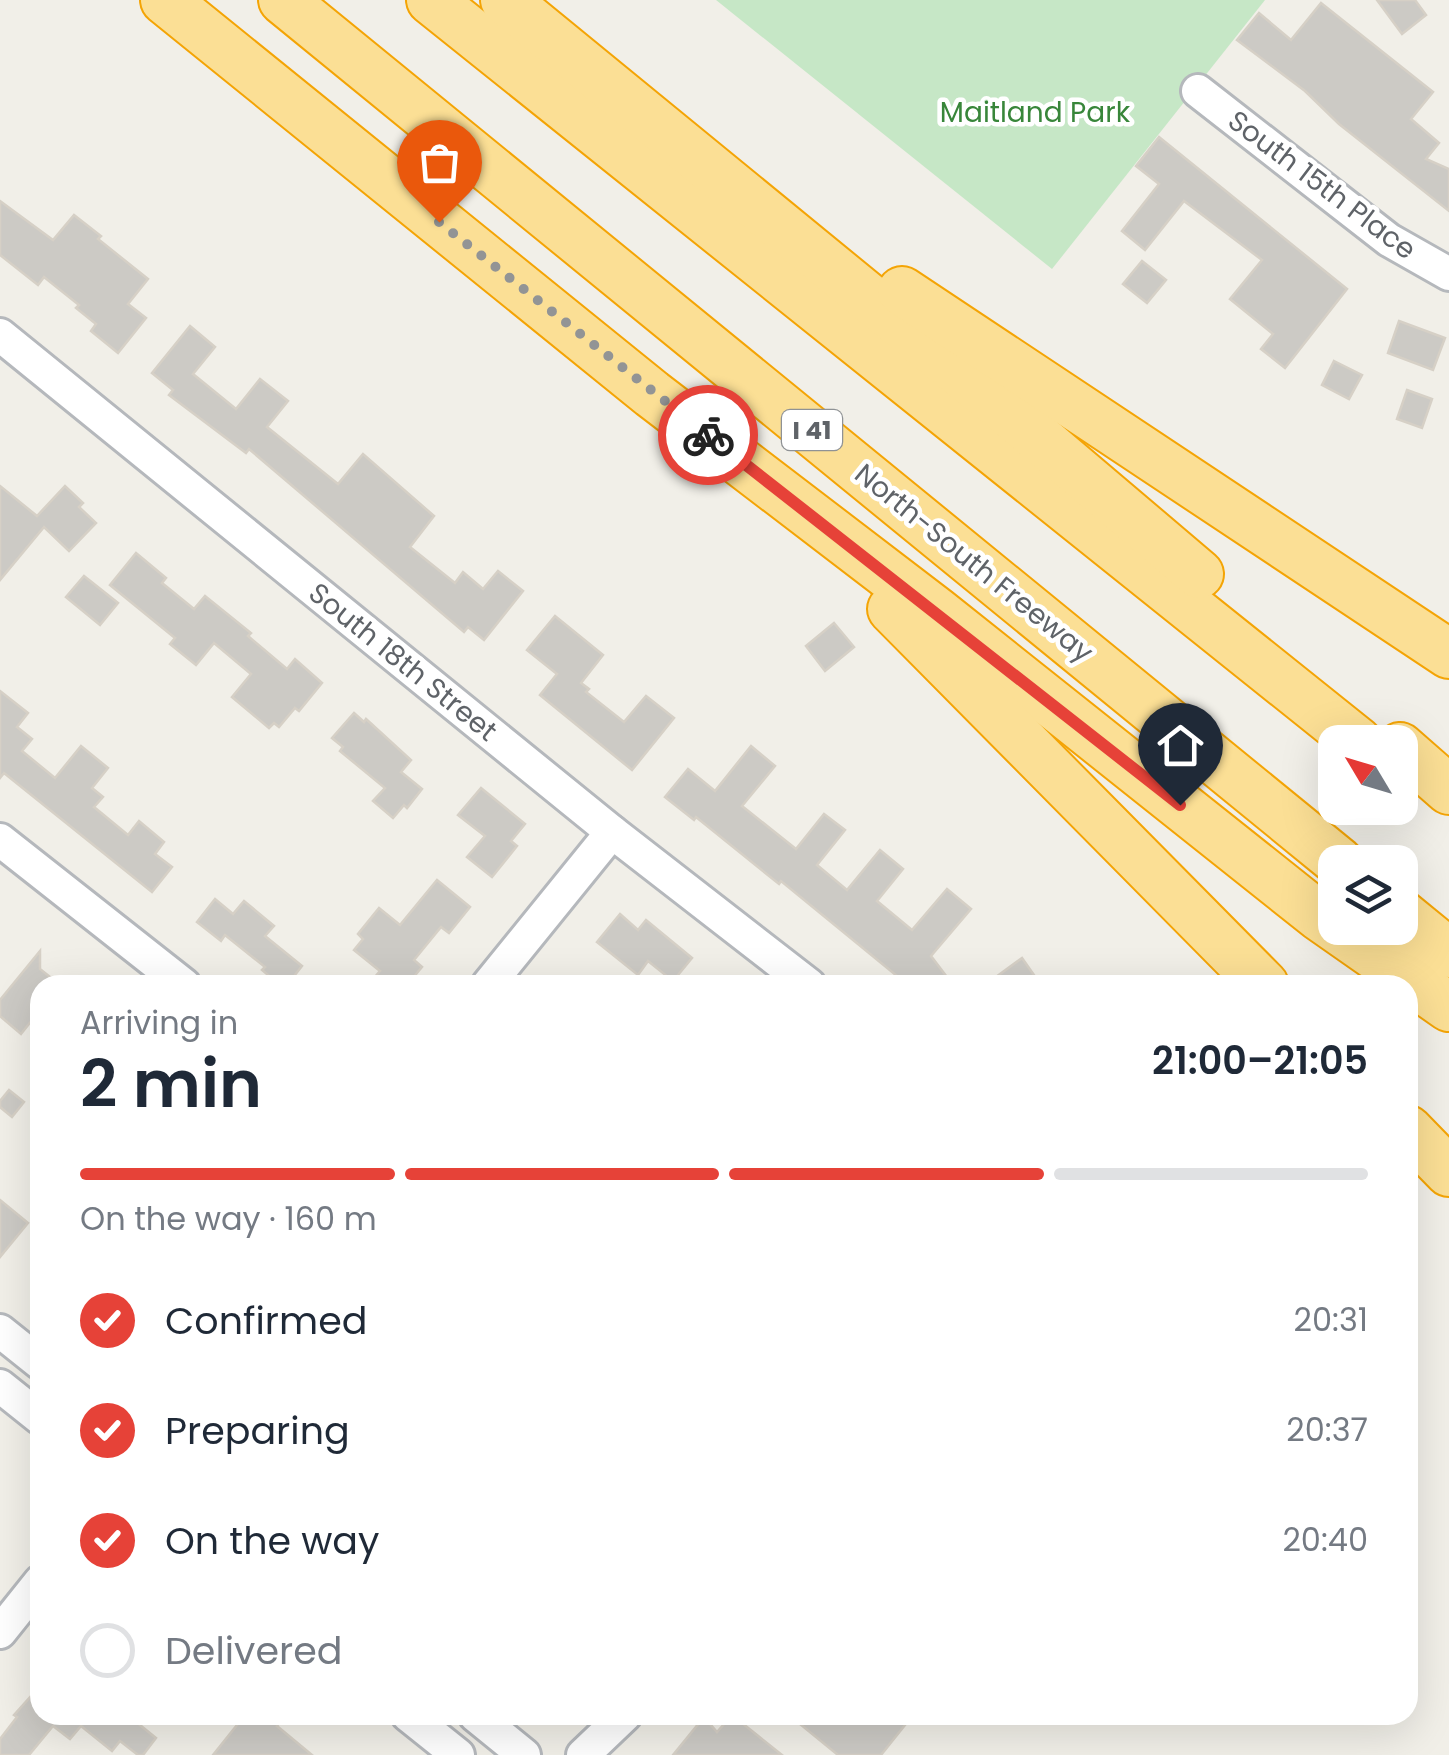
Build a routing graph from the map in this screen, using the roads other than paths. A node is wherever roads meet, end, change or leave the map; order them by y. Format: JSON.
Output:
{"nodes":[{"id":1,"x":165,"y":0,"type":"edge"},
{"id":2,"x":284,"y":0,"type":"edge"},
{"id":3,"x":431,"y":0,"type":"edge"},
{"id":4,"x":506,"y":0,"type":"edge"},
{"id":5,"x":1198,"y":91,"type":"dead end"},
{"id":6,"x":685,"y":146,"type":"junction"},
{"id":7,"x":1449,"y":274,"type":"edge"},
{"id":8,"x":0,"y":335,"type":"edge"},
{"id":9,"x":652,"y":394,"type":"junction"},
{"id":10,"x":1449,"y":654,"type":"edge"},
{"id":11,"x":1337,"y":725,"type":"edge"},
{"id":12,"x":1374,"y":725,"type":"edge"},
{"id":13,"x":1418,"y":763,"type":"edge"},
{"id":14,"x":1418,"y":790,"type":"edge"},
{"id":15,"x":1449,"y":790,"type":"edge"},
{"id":16,"x":1449,"y":815,"type":"edge"},
{"id":17,"x":612,"y":832,"type":"junction"},
{"id":18,"x":0,"y":840,"type":"edge"},
{"id":19,"x":1318,"y":846,"type":"edge"},
{"id":20,"x":1418,"y":928,"type":"edge"},
{"id":21,"x":1449,"y":953,"type":"edge"},
{"id":22,"x":171,"y":975,"type":"edge"},
{"id":23,"x":496,"y":975,"type":"edge"},
{"id":24,"x":797,"y":975,"type":"edge"},
{"id":25,"x":1254,"y":975,"type":"edge"},
{"id":26,"x":1403,"y":975,"type":"edge"},
{"id":27,"x":1418,"y":985,"type":"edge"},
{"id":28,"x":1449,"y":1007,"type":"edge"},
{"id":29,"x":1418,"y":1140,"type":"edge"},
{"id":30,"x":1449,"y":1172,"type":"edge"},
{"id":31,"x":0,"y":1331,"type":"edge"},
{"id":32,"x":30,"y":1355,"type":"edge"},
{"id":33,"x":0,"y":1386,"type":"edge"},
{"id":34,"x":30,"y":1410,"type":"edge"},
{"id":35,"x":30,"y":1594,"type":"edge"},
{"id":36,"x":0,"y":1632,"type":"edge"},
{"id":37,"x":420,"y":1725,"type":"edge"},
{"id":38,"x":487,"y":1725,"type":"edge"},
{"id":39,"x":614,"y":1725,"type":"edge"},
{"id":40,"x":458,"y":1755,"type":"edge"},
{"id":41,"x":524,"y":1755,"type":"edge"},
{"id":42,"x":583,"y":1755,"type":"edge"}],
"edges":[{"from":1,"to":9,"type":"highway"},
{"from":2,"to":19,"type":"highway","name":"North-South Freeway","number":"I 41"},
{"from":3,"to":11,"type":"highway"},
{"from":4,"to":6,"type":"highway"},
{"from":5,"to":7,"type":"street","name":"South 15th Place"},
{"from":6,"to":10,"type":"highway"},
{"from":6,"to":12,"type":"highway"},
{"from":8,"to":17,"type":"street","name":"South 18th Street"},
{"from":9,"to":25,"type":"highway"},
{"from":9,"to":26,"type":"highway"},
{"from":13,"to":15,"type":"highway"},
{"from":14,"to":16,"type":"highway"},
{"from":17,"to":23,"type":"street"},
{"from":17,"to":24,"type":"street","name":"South 18th Street"},
{"from":18,"to":22,"type":"street"},
{"from":20,"to":21,"type":"highway"},
{"from":27,"to":28,"type":"highway"},
{"from":29,"to":30,"type":"highway"},
{"from":31,"to":32,"type":"street"},
{"from":33,"to":34,"type":"street"},
{"from":35,"to":36,"type":"street"},
{"from":37,"to":40,"type":"street"},
{"from":38,"to":41,"type":"street"},
{"from":39,"to":42,"type":"street"}]}
